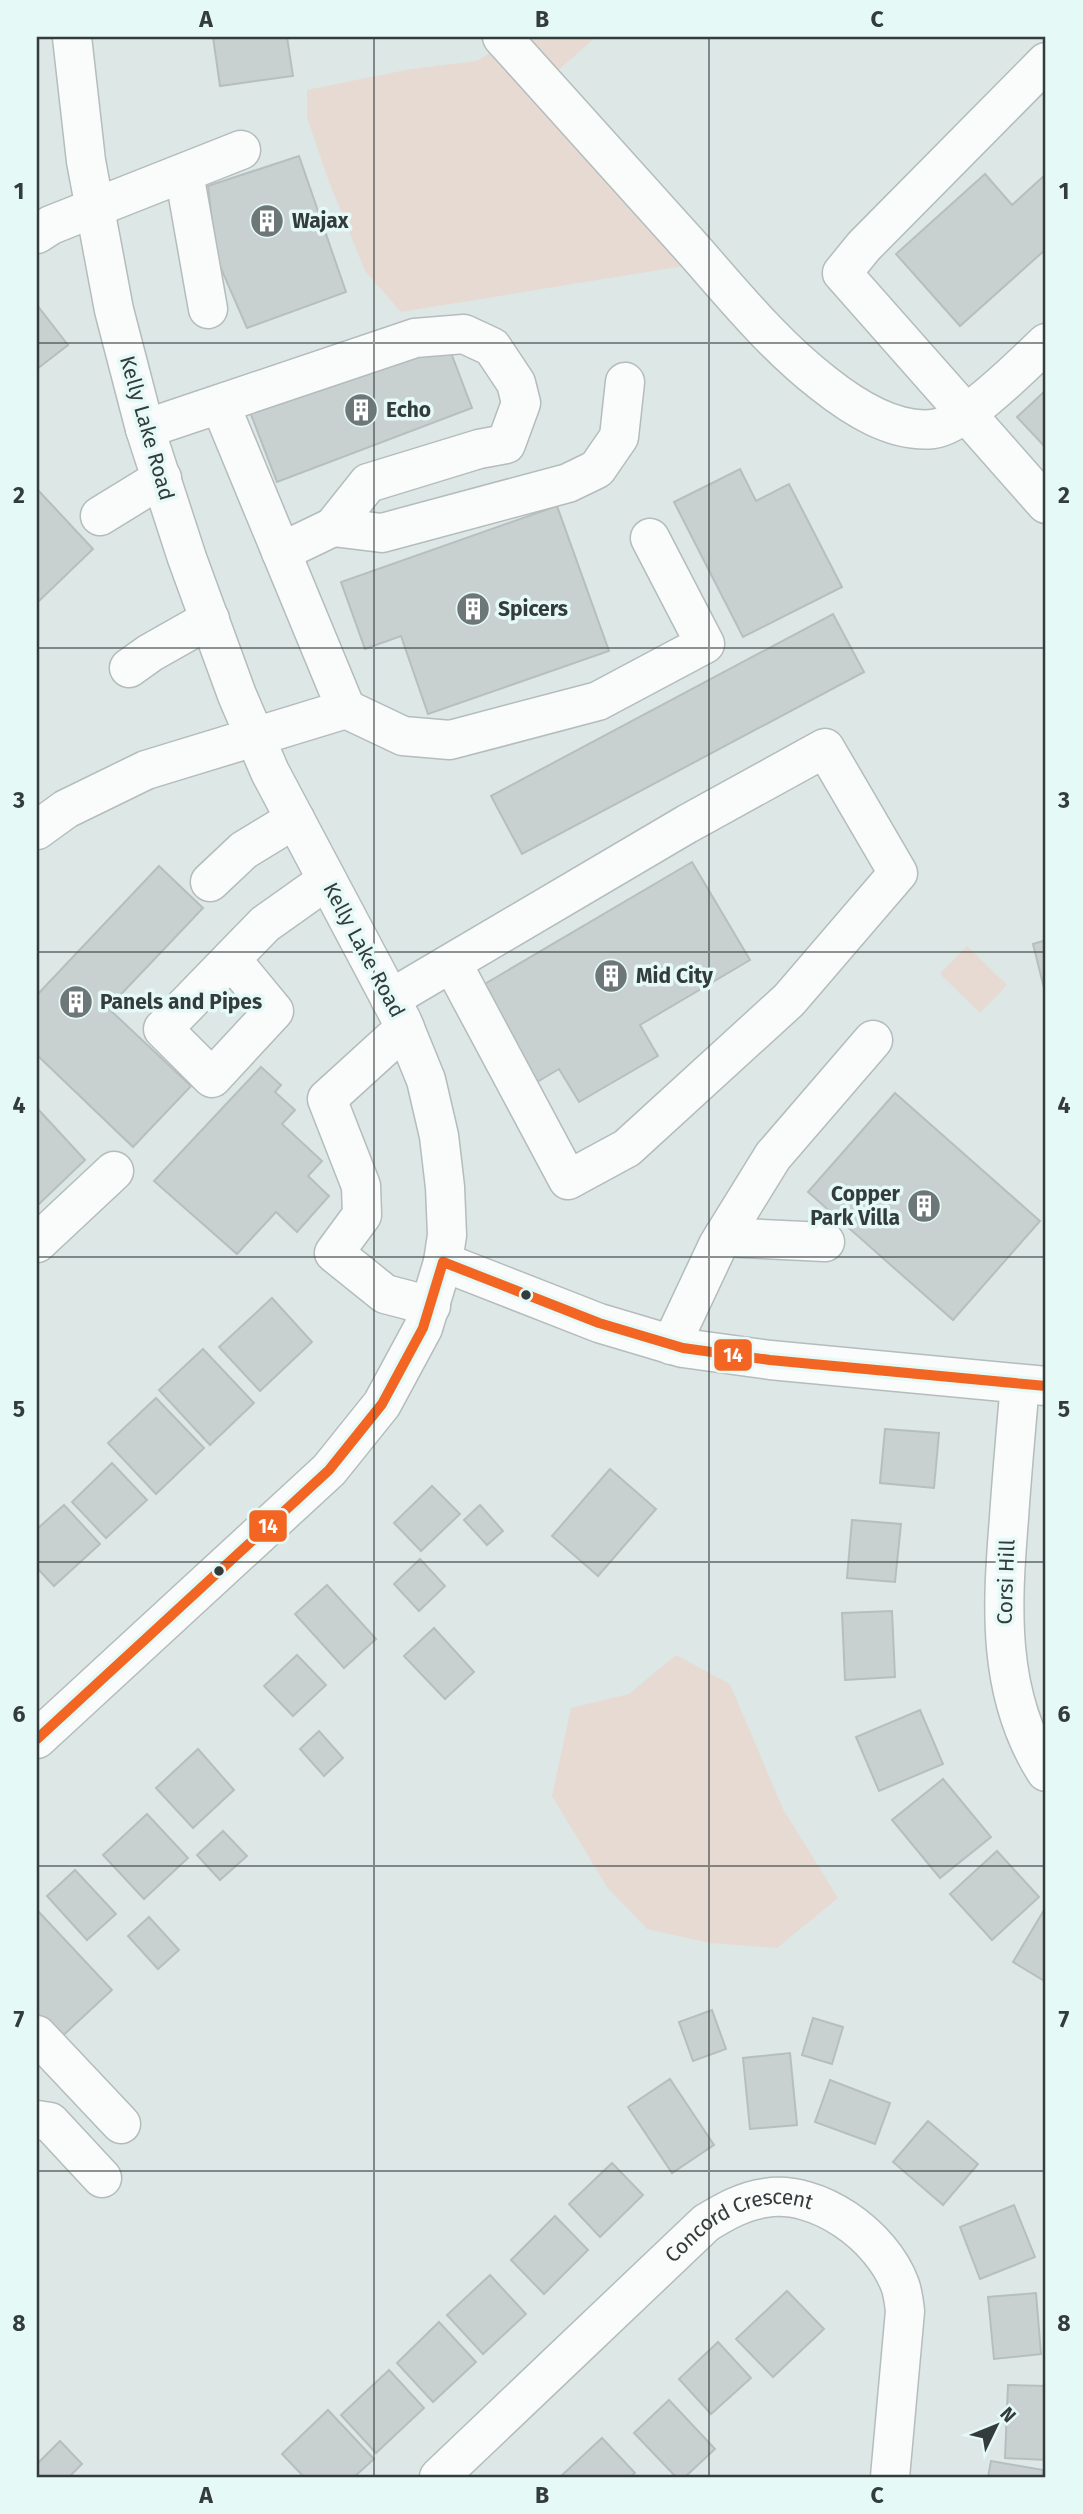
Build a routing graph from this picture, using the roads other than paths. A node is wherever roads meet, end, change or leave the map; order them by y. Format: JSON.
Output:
{"nodes":[{"id":1,"x":72,"y":37,"type":"edge"},
{"id":2,"x":502,"y":37,"type":"edge"},
{"id":3,"x":1046,"y":62,"type":"edge"},
{"id":4,"x":241,"y":150,"type":"dead end"},
{"id":5,"x":184,"y":173,"type":"junction"},
{"id":6,"x":95,"y":207,"type":"junction"},
{"id":7,"x":37,"y":234,"type":"edge"},
{"id":8,"x":208,"y":309,"type":"dead end"},
{"id":9,"x":1046,"y":343,"type":"edge"},
{"id":10,"x":625,"y":382,"type":"dead end"},
{"id":11,"x":220,"y":404,"type":"junction"},
{"id":12,"x":965,"y":414,"type":"junction"},
{"id":13,"x":145,"y":429,"type":"junction"},
{"id":14,"x":162,"y":478,"type":"junction"},
{"id":15,"x":1046,"y":504,"type":"edge"},
{"id":16,"x":100,"y":516,"type":"dead end"},
{"id":17,"x":333,"y":527,"type":"junction"},
{"id":18,"x":650,"y":538,"type":"dead end"},
{"id":19,"x":281,"y":552,"type":"junction"},
{"id":20,"x":209,"y":619,"type":"junction"},
{"id":21,"x":129,"y":668,"type":"dead end"},
{"id":22,"x":346,"y":709,"type":"junction"},
{"id":23,"x":255,"y":736,"type":"junction"},
{"id":24,"x":295,"y":818,"type":"junction"},
{"id":25,"x":37,"y":830,"type":"edge"},
{"id":26,"x":327,"y":880,"type":"junction"},
{"id":27,"x":210,"y":881,"type":"dead end"},
{"id":28,"x":231,"y":959,"type":"dead end"},
{"id":29,"x":452,"y":962,"type":"junction"},
{"id":30,"x":397,"y":1013,"type":"junction"},
{"id":31,"x":873,"y":1040,"type":"dead end"},
{"id":32,"x":114,"y":1171,"type":"dead end"},
{"id":33,"x":723,"y":1237,"type":"junction"},
{"id":34,"x":825,"y":1242,"type":"dead end"},
{"id":35,"x":37,"y":1244,"type":"edge"},
{"id":36,"x":443,"y":1262,"type":"junction"},
{"id":37,"x":431,"y":1306,"type":"junction"},
{"id":38,"x":671,"y":1345,"type":"junction"},
{"id":39,"x":1033,"y":1385,"type":"edge"},
{"id":40,"x":37,"y":1739,"type":"edge"},
{"id":41,"x":1046,"y":1772,"type":"edge"},
{"id":42,"x":37,"y":2035,"type":"edge"},
{"id":43,"x":37,"y":2120,"type":"edge"},
{"id":44,"x":121,"y":2124,"type":"dead end"},
{"id":45,"x":102,"y":2178,"type":"dead end"},
{"id":46,"x":439,"y":2477,"type":"edge"},
{"id":47,"x":890,"y":2477,"type":"edge"}],
"edges":[{"from":1,"to":6,"type":"street","name":"Kelly Lake Road"},
{"from":2,"to":12,"type":"street"},
{"from":3,"to":12,"type":"street"},
{"from":4,"to":5,"type":"street"},
{"from":5,"to":6,"type":"street"},
{"from":5,"to":8,"type":"street"},
{"from":6,"to":7,"type":"street"},
{"from":6,"to":13,"type":"street","name":"Kelly Lake Road"},
{"from":9,"to":12,"type":"street"},
{"from":10,"to":17,"type":"street"},
{"from":11,"to":13,"type":"street"},
{"from":11,"to":17,"type":"street"},
{"from":11,"to":19,"type":"street"},
{"from":12,"to":15,"type":"street"},
{"from":13,"to":14,"type":"street","name":"Kelly Lake Road"},
{"from":14,"to":16,"type":"street"},
{"from":14,"to":20,"type":"street","name":"Kelly Lake Road"},
{"from":17,"to":19,"type":"street"},
{"from":18,"to":22,"type":"street"},
{"from":19,"to":22,"type":"street"},
{"from":20,"to":21,"type":"street"},
{"from":20,"to":23,"type":"street","name":"Kelly Lake Road"},
{"from":22,"to":23,"type":"street"},
{"from":23,"to":24,"type":"street","name":"Kelly Lake Road"},
{"from":23,"to":25,"type":"street"},
{"from":24,"to":26,"type":"street","name":"Kelly Lake Road"},
{"from":24,"to":27,"type":"street"},
{"from":26,"to":28,"type":"street"},
{"from":26,"to":30,"type":"street","name":"Kelly Lake Road"},
{"from":29,"to":29,"type":"street"},
{"from":29,"to":30,"type":"street"},
{"from":30,"to":36,"type":"street","name":"Kelly Lake Road"},
{"from":30,"to":37,"type":"street"},
{"from":31,"to":33,"type":"street"},
{"from":32,"to":35,"type":"street"},
{"from":33,"to":34,"type":"street"},
{"from":33,"to":38,"type":"street"},
{"from":36,"to":37,"type":"street","name":"Kelly Lake Road"},
{"from":36,"to":38,"type":"street"},
{"from":37,"to":40,"type":"street","name":"Kelly Lake Road"},
{"from":38,"to":39,"type":"street"},
{"from":39,"to":41,"type":"street","name":"Corsi Hill"},
{"from":42,"to":44,"type":"street"},
{"from":43,"to":45,"type":"street"},
{"from":46,"to":47,"type":"street","name":"Concord Crescent"}]}
